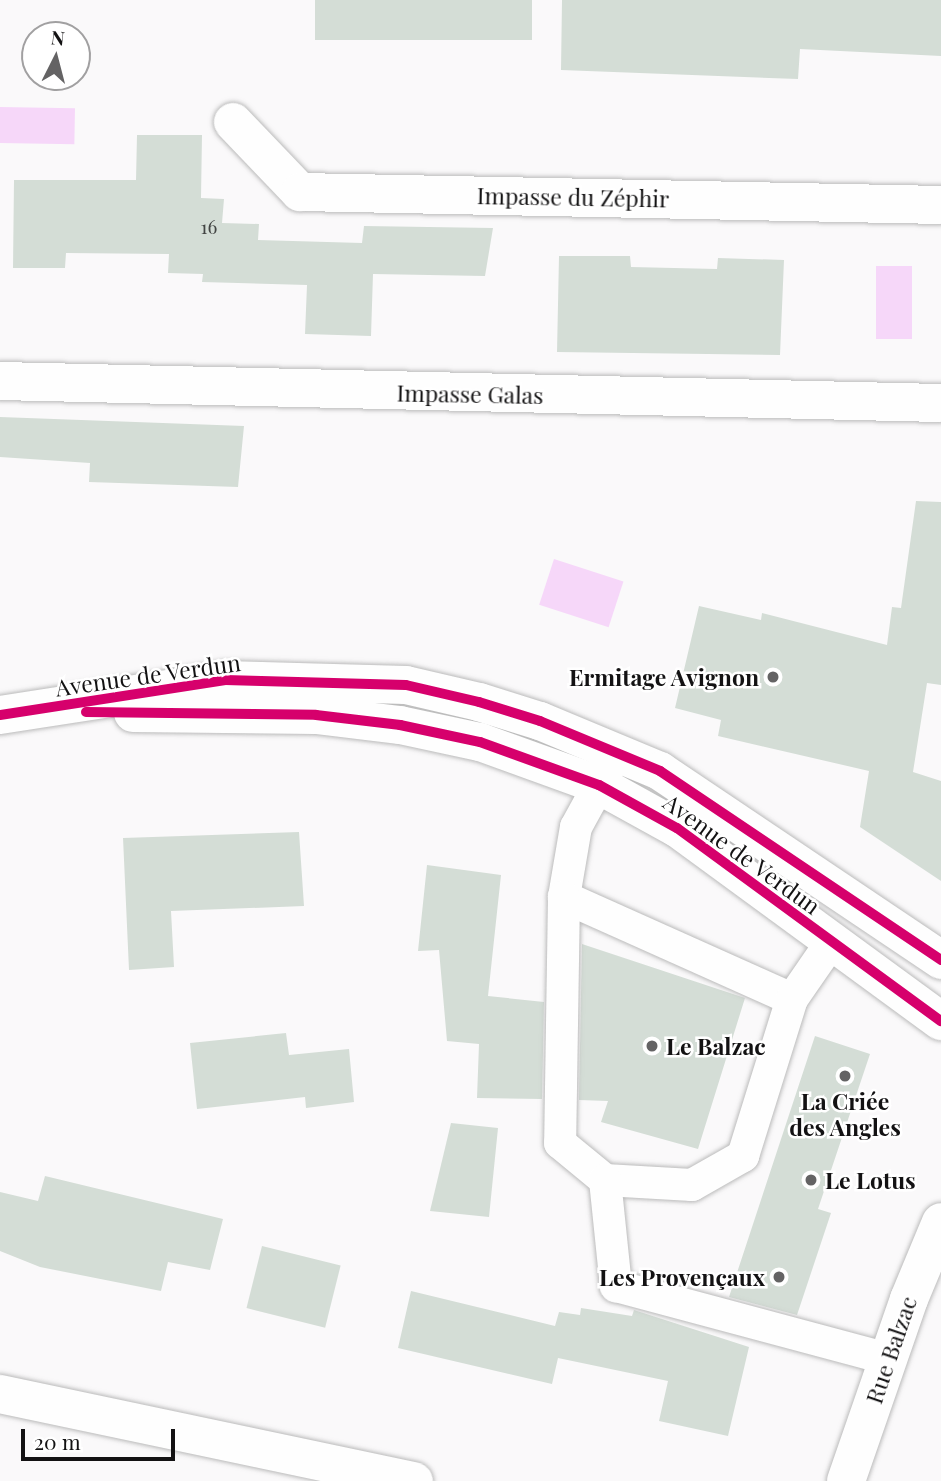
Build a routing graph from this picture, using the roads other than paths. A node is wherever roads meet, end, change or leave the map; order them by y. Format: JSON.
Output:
{"nodes":[{"id":1,"x":233,"y":122,"type":"dead end"},
{"id":2,"x":941,"y":205,"type":"edge"},
{"id":3,"x":0,"y":381,"type":"edge"},
{"id":4,"x":941,"y":403,"type":"edge"},
{"id":5,"x":44,"y":711,"type":"junction"},
{"id":6,"x":0,"y":715,"type":"edge"},
{"id":7,"x":618,"y":751,"type":"junction"},
{"id":8,"x":598,"y":785,"type":"junction"},
{"id":9,"x":564,"y":897,"type":"junction"},
{"id":10,"x":830,"y":944,"type":"junction"},
{"id":11,"x":941,"y":960,"type":"edge"},
{"id":12,"x":792,"y":999,"type":"junction"},
{"id":13,"x":941,"y":1021,"type":"edge"},
{"id":14,"x":605,"y":1180,"type":"junction"},
{"id":15,"x":941,"y":1222,"type":"edge"},
{"id":16,"x":888,"y":1359,"type":"junction"},
{"id":17,"x":0,"y":1394,"type":"edge"},
{"id":18,"x":414,"y":1481,"type":"edge"},
{"id":19,"x":846,"y":1481,"type":"edge"}],
"edges":[{"from":1,"to":2,"type":"street","name":"Impasse du Zéphir"},
{"from":3,"to":4,"type":"street","name":"Impasse Galas"},
{"from":5,"to":6,"type":"street","name":"Avenue de Verdun"},
{"from":5,"to":7,"type":"street","name":"Avenue de Verdun"},
{"from":5,"to":8,"type":"street","name":"Avenue de Verdun"},
{"from":7,"to":8,"type":"lane"},
{"from":7,"to":11,"type":"street","name":"Avenue de Verdun"},
{"from":8,"to":9,"type":"lane"},
{"from":8,"to":10,"type":"street","name":"Avenue de Verdun"},
{"from":9,"to":12,"type":"lane"},
{"from":9,"to":14,"type":"lane"},
{"from":10,"to":12,"type":"lane"},
{"from":10,"to":13,"type":"street","name":"Avenue de Verdun"},
{"from":12,"to":14,"type":"lane"},
{"from":14,"to":16,"type":"lane"},
{"from":15,"to":16,"type":"street","name":"Rue Balzac"},
{"from":16,"to":19,"type":"street","name":"Rue Balzac"},
{"from":17,"to":18,"type":"street"}]}
